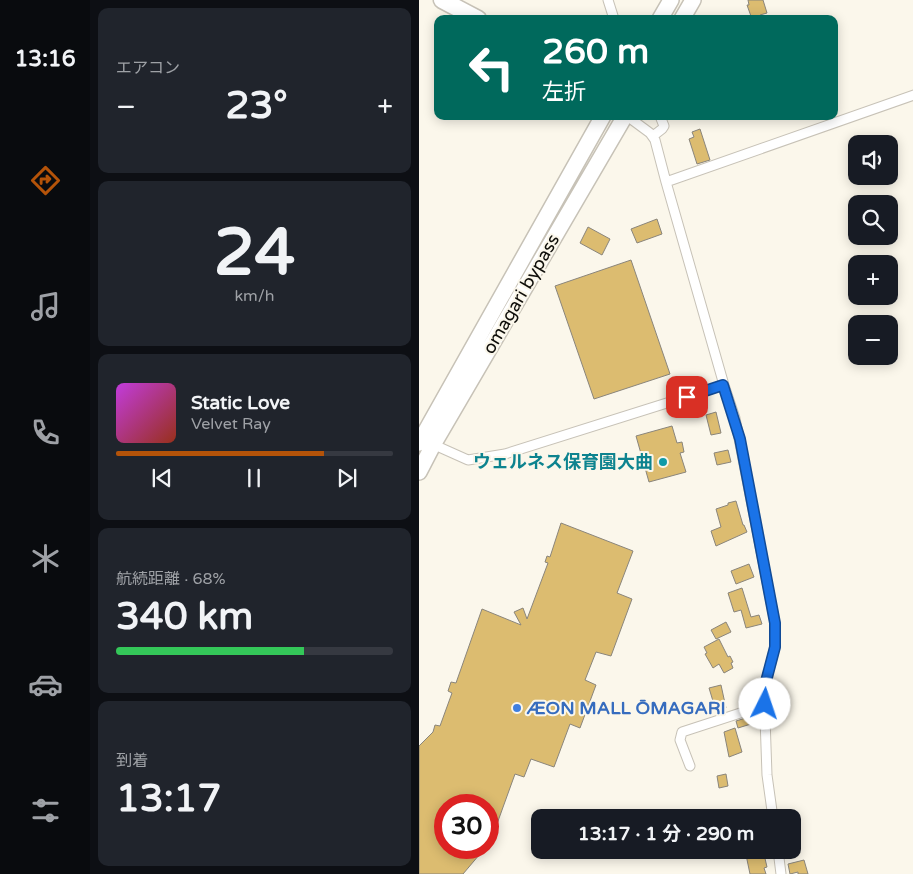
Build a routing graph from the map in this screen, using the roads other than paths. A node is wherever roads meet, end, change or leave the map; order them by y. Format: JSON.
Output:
{"nodes":[{"id":1,"x":431,"y":0,"type":"edge"},
{"id":2,"x":442,"y":0,"type":"edge"},
{"id":3,"x":608,"y":0,"type":"edge"},
{"id":4,"x":671,"y":0,"type":"edge"},
{"id":5,"x":693,"y":0,"type":"edge"},
{"id":6,"x":452,"y":15,"type":"edge"},
{"id":7,"x":470,"y":15,"type":"edge"},
{"id":8,"x":613,"y":15,"type":"edge"},
{"id":9,"x":662,"y":15,"type":"edge"},
{"id":10,"x":684,"y":15,"type":"edge"},
{"id":11,"x":913,"y":95,"type":"edge"},
{"id":12,"x":601,"y":120,"type":"edge"},
{"id":13,"x":623,"y":120,"type":"edge"},
{"id":14,"x":632,"y":120,"type":"edge"},
{"id":15,"x":662,"y":120,"type":"edge"},
{"id":16,"x":653,"y":136,"type":"junction"},
{"id":17,"x":666,"y":182,"type":"junction"},
{"id":18,"x":723,"y":385,"type":"junction"},
{"id":19,"x":423,"y":440,"type":"edge"},
{"id":20,"x":419,"y":472,"type":"edge"},
{"id":21,"x":765,"y":704,"type":"junction"},
{"id":22,"x":690,"y":766,"type":"dead end"},
{"id":23,"x":772,"y":809,"type":"edge"},
{"id":24,"x":779,"y":859,"type":"edge"},
{"id":25,"x":781,"y":874,"type":"edge"}],
"edges":[{"from":1,"to":6,"type":"highway"},
{"from":2,"to":7,"type":"highway"},
{"from":3,"to":8,"type":"street"},
{"from":4,"to":9,"type":"highway"},
{"from":5,"to":10,"type":"highway"},
{"from":11,"to":17,"type":"street"},
{"from":12,"to":19,"type":"highway","name":"omagari bypass"},
{"from":13,"to":19,"type":"highway","name":"omagari bypass"},
{"from":14,"to":16,"type":"street"},
{"from":15,"to":16,"type":"street"},
{"from":16,"to":17,"type":"street"},
{"from":17,"to":18,"type":"street"},
{"from":18,"to":19,"type":"street"},
{"from":18,"to":21,"type":"street"},
{"from":19,"to":20,"type":"highway","name":"omagari bypass"},
{"from":21,"to":22,"type":"street"},
{"from":21,"to":23,"type":"street"},
{"from":24,"to":25,"type":"street"}]}
